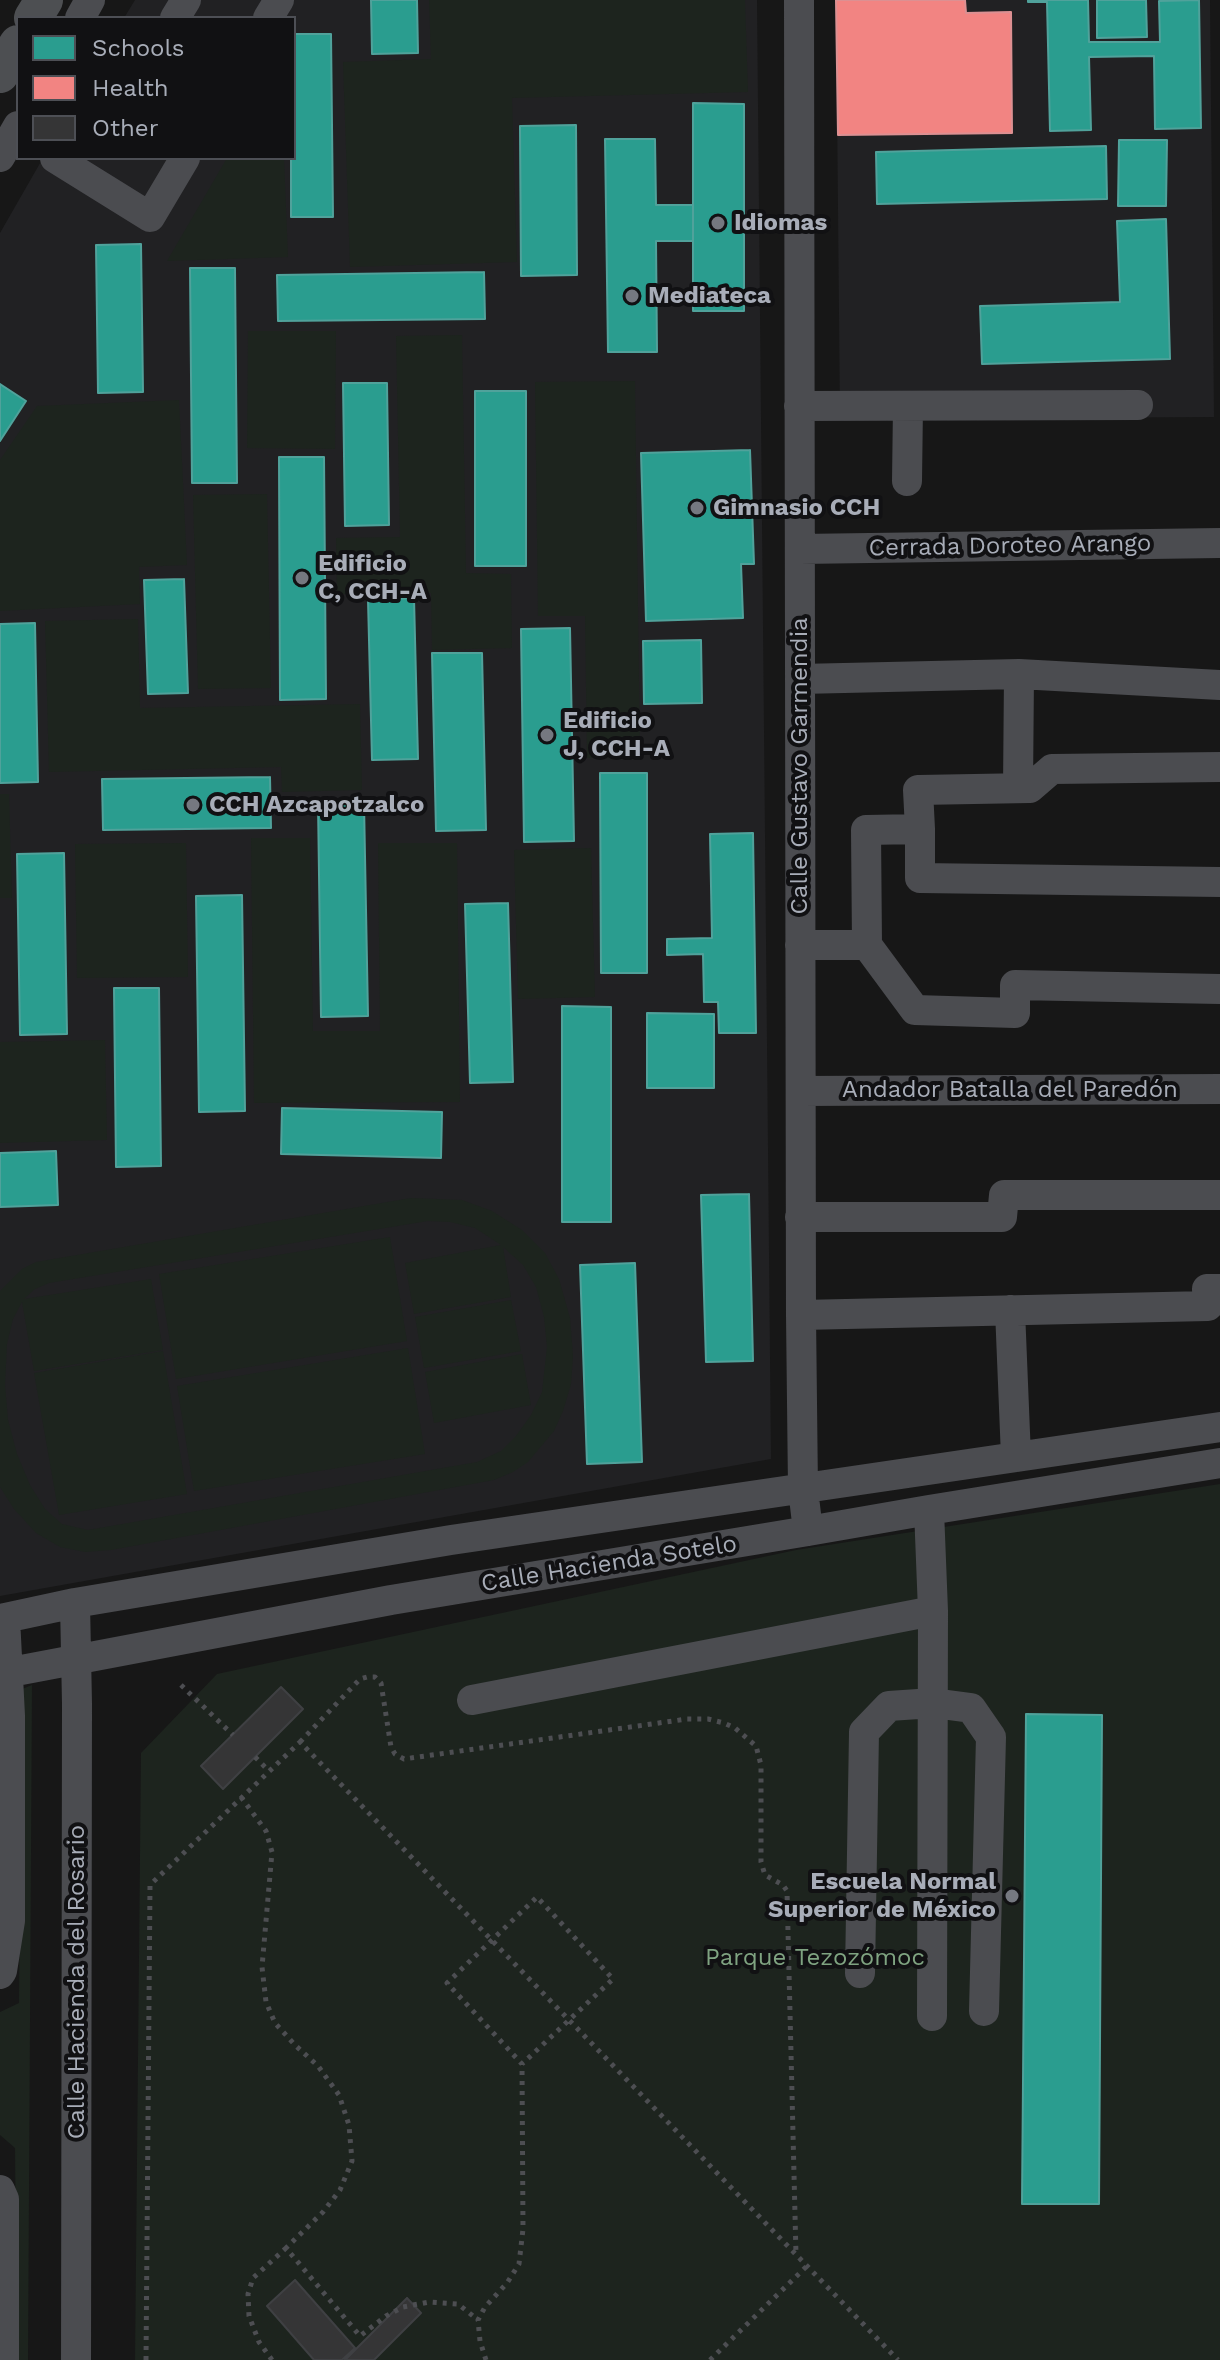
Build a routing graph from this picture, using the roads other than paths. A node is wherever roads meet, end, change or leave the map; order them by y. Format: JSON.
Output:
{"nodes":[{"id":1,"x":799,"y":0,"type":"edge"},
{"id":2,"x":16,"y":47,"type":"edge"},
{"id":3,"x":0,"y":74,"type":"edge"},
{"id":4,"x":63,"y":160,"type":"edge"},
{"id":5,"x":184,"y":160,"type":"edge"},
{"id":6,"x":89,"y":167,"type":"edge"},
{"id":7,"x":1138,"y":405,"type":"dead end"},
{"id":8,"x":799,"y":406,"type":"junction"},
{"id":9,"x":908,"y":406,"type":"junction"},
{"id":10,"x":907,"y":481,"type":"dead end"},
{"id":11,"x":1220,"y":543,"type":"edge"},
{"id":12,"x":800,"y":549,"type":"junction"},
{"id":13,"x":1019,"y":674,"type":"junction"},
{"id":14,"x":800,"y":679,"type":"junction"},
{"id":15,"x":1220,"y":685,"type":"edge"},
{"id":16,"x":1220,"y":767,"type":"edge"},
{"id":17,"x":1018,"y":788,"type":"junction"},
{"id":18,"x":920,"y":829,"type":"junction"},
{"id":19,"x":1220,"y":882,"type":"edge"},
{"id":20,"x":800,"y":945,"type":"junction"},
{"id":21,"x":867,"y":945,"type":"junction"},
{"id":22,"x":1220,"y":989,"type":"edge"},
{"id":23,"x":1220,"y":1089,"type":"edge"},
{"id":24,"x":801,"y":1091,"type":"junction"},
{"id":25,"x":1220,"y":1195,"type":"edge"},
{"id":26,"x":800,"y":1217,"type":"junction"},
{"id":27,"x":1220,"y":1289,"type":"edge"},
{"id":28,"x":1010,"y":1310,"type":"junction"},
{"id":29,"x":801,"y":1315,"type":"junction"},
{"id":30,"x":1220,"y":1427,"type":"edge"},
{"id":31,"x":1016,"y":1457,"type":"junction"},
{"id":32,"x":1220,"y":1463,"type":"edge"},
{"id":33,"x":803,"y":1489,"type":"junction"},
{"id":34,"x":929,"y":1510,"type":"junction"},
{"id":35,"x":808,"y":1531,"type":"junction"},
{"id":36,"x":75,"y":1603,"type":"junction"},
{"id":37,"x":933,"y":1611,"type":"junction"},
{"id":38,"x":2,"y":1619,"type":"edge"},
{"id":39,"x":77,"y":1660,"type":"junction"},
{"id":40,"x":4,"y":1673,"type":"edge"},
{"id":41,"x":472,"y":1700,"type":"dead end"},
{"id":42,"x":933,"y":1703,"type":"junction"},
{"id":43,"x":860,"y":1973,"type":"dead end"},
{"id":44,"x":0,"y":1974,"type":"edge"},
{"id":45,"x":984,"y":2011,"type":"dead end"},
{"id":46,"x":932,"y":2016,"type":"dead end"},
{"id":47,"x":0,"y":2190,"type":"edge"},
{"id":48,"x":3,"y":2352,"type":"edge"},
{"id":49,"x":76,"y":2360,"type":"edge"}],
"edges":[{"from":1,"to":8,"type":"street","name":"Calle Gustavo Garmendia"},
{"from":2,"to":3,"type":"main road"},
{"from":4,"to":6,"type":"street"},
{"from":5,"to":6,"type":"street"},
{"from":7,"to":9,"type":"street"},
{"from":8,"to":9,"type":"street"},
{"from":8,"to":12,"type":"street","name":"Calle Gustavo Garmendia"},
{"from":9,"to":10,"type":"street"},
{"from":11,"to":12,"type":"street","name":"Cerrada Doroteo Arango"},
{"from":12,"to":14,"type":"street","name":"Calle Gustavo Garmendia"},
{"from":13,"to":14,"type":"street"},
{"from":13,"to":15,"type":"street"},
{"from":13,"to":17,"type":"street"},
{"from":14,"to":20,"type":"street","name":"Calle Gustavo Garmendia"},
{"from":16,"to":17,"type":"street"},
{"from":17,"to":18,"type":"street"},
{"from":18,"to":19,"type":"street"},
{"from":18,"to":21,"type":"street"},
{"from":20,"to":21,"type":"street"},
{"from":20,"to":24,"type":"street","name":"Calle Gustavo Garmendia"},
{"from":21,"to":22,"type":"street"},
{"from":23,"to":24,"type":"street","name":"Andador Batalla del Paredón"},
{"from":24,"to":26,"type":"street","name":"Calle Gustavo Garmendia"},
{"from":25,"to":26,"type":"street"},
{"from":26,"to":29,"type":"street","name":"Calle Gustavo Garmendia"},
{"from":27,"to":28,"type":"street"},
{"from":28,"to":29,"type":"street"},
{"from":28,"to":31,"type":"street"},
{"from":29,"to":33,"type":"street","name":"Calle Gustavo Garmendia"},
{"from":30,"to":31,"type":"street","name":"Calle Hacienda Sotelo"},
{"from":31,"to":33,"type":"street","name":"Calle Hacienda Sotelo"},
{"from":32,"to":34,"type":"street","name":"Calle Hacienda Sotelo"},
{"from":33,"to":35,"type":"street","name":"Calle Gustavo Garmendia"},
{"from":33,"to":36,"type":"street","name":"Calle Hacienda Sotelo"},
{"from":34,"to":35,"type":"street","name":"Calle Hacienda Sotelo"},
{"from":34,"to":37,"type":"street"},
{"from":35,"to":39,"type":"street","name":"Calle Hacienda Sotelo"},
{"from":36,"to":38,"type":"street","name":"Calle Hacienda Sotelo"},
{"from":36,"to":39,"type":"street","name":"Calle Hacienda del Rosario"},
{"from":37,"to":41,"type":"street"},
{"from":37,"to":42,"type":"street"},
{"from":38,"to":40,"type":"street"},
{"from":39,"to":40,"type":"street","name":"Calle Hacienda Sotelo"},
{"from":39,"to":49,"type":"street","name":"Calle Hacienda del Rosario"},
{"from":40,"to":44,"type":"street"},
{"from":42,"to":43,"type":"street"},
{"from":42,"to":45,"type":"street"},
{"from":42,"to":46,"type":"street"},
{"from":47,"to":48,"type":"street"}]}
